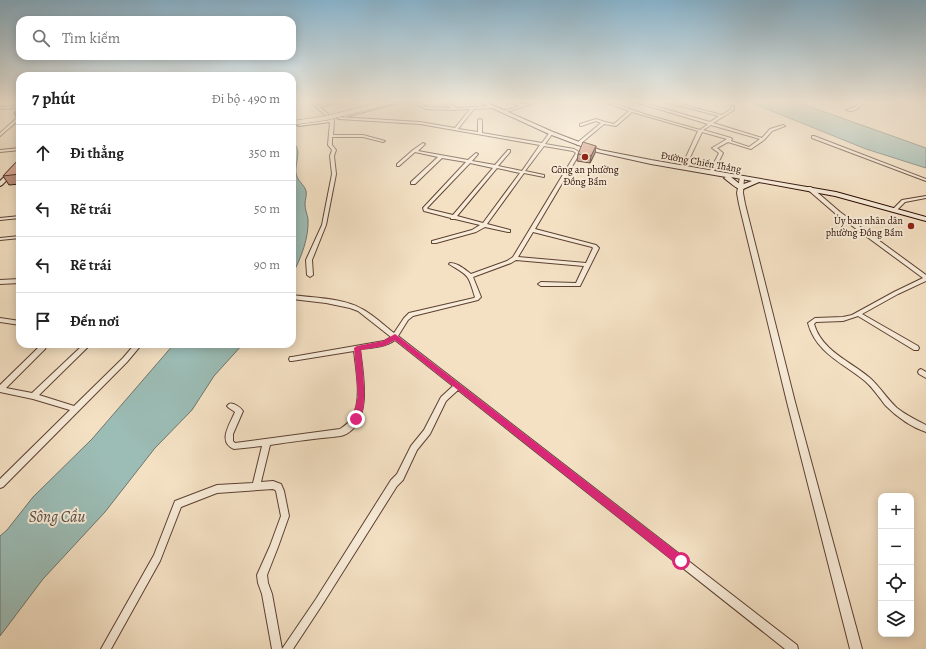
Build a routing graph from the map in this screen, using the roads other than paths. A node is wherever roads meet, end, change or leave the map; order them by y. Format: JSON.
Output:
{"nodes":[{"id":1,"x":331,"y":131,"type":"edge"},
{"id":2,"x":470,"y":131,"type":"edge"},
{"id":3,"x":547,"y":131,"type":"edge"},
{"id":4,"x":594,"y":131,"type":"edge"},
{"id":5,"x":700,"y":131,"type":"edge"},
{"id":6,"x":705,"y":131,"type":"edge"},
{"id":7,"x":738,"y":131,"type":"edge"},
{"id":8,"x":770,"y":131,"type":"edge"},
{"id":9,"x":480,"y":133,"type":"joint"},
{"id":10,"x":551,"y":133,"type":"junction"},
{"id":11,"x":331,"y":136,"type":"junction"},
{"id":12,"x":814,"y":137,"type":"dead end"},
{"id":13,"x":763,"y":139,"type":"junction"},
{"id":14,"x":383,"y":141,"type":"dead end"},
{"id":15,"x":728,"y":141,"type":"junction"},
{"id":16,"x":422,"y":144,"type":"dead end"},
{"id":17,"x":543,"y":144,"type":"junction"},
{"id":18,"x":578,"y":144,"type":"junction"},
{"id":19,"x":16,"y":149,"type":"edge"},
{"id":20,"x":0,"y":150,"type":"edge"},
{"id":21,"x":414,"y":151,"type":"junction"},
{"id":22,"x":509,"y":151,"type":"dead end"},
{"id":23,"x":476,"y":154,"type":"dead end"},
{"id":24,"x":441,"y":156,"type":"junction"},
{"id":25,"x":469,"y":162,"type":"junction"},
{"id":26,"x":398,"y":165,"type":"dead end"},
{"id":27,"x":495,"y":167,"type":"junction"},
{"id":28,"x":16,"y":168,"type":"edge"},
{"id":29,"x":683,"y":168,"type":"junction"},
{"id":30,"x":523,"y":172,"type":"junction"},
{"id":31,"x":714,"y":173,"type":"junction"},
{"id":32,"x":543,"y":176,"type":"dead end"},
{"id":33,"x":742,"y":178,"type":"junction"},
{"id":34,"x":926,"y":180,"type":"edge"},
{"id":35,"x":763,"y":182,"type":"junction"},
{"id":36,"x":413,"y":183,"type":"dead end"},
{"id":37,"x":0,"y":184,"type":"edge"},
{"id":38,"x":741,"y":188,"type":"junction"},
{"id":39,"x":809,"y":188,"type":"junction"},
{"id":40,"x":926,"y":197,"type":"edge"},
{"id":41,"x":894,"y":210,"type":"junction"},
{"id":42,"x":16,"y":217,"type":"edge"},
{"id":43,"x":453,"y":218,"type":"junction"},
{"id":44,"x":0,"y":219,"type":"edge"},
{"id":45,"x":926,"y":219,"type":"edge"},
{"id":46,"x":484,"y":225,"type":"junction"},
{"id":47,"x":530,"y":230,"type":"junction"},
{"id":48,"x":508,"y":231,"type":"dead end"},
{"id":49,"x":16,"y":237,"type":"edge"},
{"id":50,"x":0,"y":239,"type":"edge"},
{"id":51,"x":434,"y":242,"type":"dead end"},
{"id":52,"x":514,"y":258,"type":"junction"},
{"id":53,"x":452,"y":264,"type":"dead end"},
{"id":54,"x":588,"y":266,"type":"junction"},
{"id":55,"x":310,"y":275,"type":"dead end"},
{"id":56,"x":470,"y":276,"type":"junction"},
{"id":57,"x":926,"y":279,"type":"edge"},
{"id":58,"x":16,"y":281,"type":"edge"},
{"id":59,"x":2,"y":282,"type":"edge"},
{"id":60,"x":541,"y":284,"type":"dead end"},
{"id":61,"x":0,"y":286,"type":"edge"},
{"id":62,"x":296,"y":297,"type":"edge"},
{"id":63,"x":858,"y":314,"type":"junction"},
{"id":64,"x":0,"y":320,"type":"edge"},
{"id":65,"x":16,"y":322,"type":"edge"},
{"id":66,"x":395,"y":337,"type":"junction"},
{"id":67,"x":42,"y":348,"type":"edge"},
{"id":68,"x":84,"y":348,"type":"edge"},
{"id":69,"x":135,"y":348,"type":"edge"},
{"id":70,"x":357,"y":348,"type":"junction"},
{"id":71,"x":916,"y":348,"type":"dead end"},
{"id":72,"x":292,"y":359,"type":"dead end"},
{"id":73,"x":458,"y":386,"type":"junction"},
{"id":74,"x":0,"y":389,"type":"edge"},
{"id":75,"x":33,"y":396,"type":"junction"},
{"id":76,"x":231,"y":406,"type":"dead end"},
{"id":77,"x":75,"y":409,"type":"junction"},
{"id":78,"x":926,"y":430,"type":"edge"},
{"id":79,"x":267,"y":442,"type":"junction"},
{"id":80,"x":0,"y":484,"type":"edge"},
{"id":81,"x":256,"y":486,"type":"junction"},
{"id":82,"x":106,"y":649,"type":"edge"},
{"id":83,"x":277,"y":649,"type":"edge"},
{"id":84,"x":287,"y":649,"type":"edge"},
{"id":85,"x":793,"y":649,"type":"edge"},
{"id":86,"x":856,"y":649,"type":"edge"}],
"edges":[{"from":1,"to":11,"type":"street"},
{"from":2,"to":9,"type":"street"},
{"from":3,"to":10,"type":"main road","name":"Đường Chiến Thắng"},
{"from":4,"to":18,"type":"street"},
{"from":5,"to":29,"type":"street"},
{"from":6,"to":15,"type":"street"},
{"from":7,"to":13,"type":"street"},
{"from":8,"to":13,"type":"street"},
{"from":9,"to":17,"type":"street"},
{"from":10,"to":17,"type":"street"},
{"from":10,"to":18,"type":"main road","name":"Đường Chiến Thắng"},
{"from":11,"to":14,"type":"street"},
{"from":11,"to":55,"type":"street"},
{"from":12,"to":34,"type":"street"},
{"from":13,"to":15,"type":"street"},
{"from":15,"to":31,"type":"street"},
{"from":16,"to":21,"type":"street"},
{"from":17,"to":30,"type":"street"},
{"from":17,"to":47,"type":"street"},
{"from":18,"to":29,"type":"main road","name":"Đường Chiến Thắng"},
{"from":19,"to":20,"type":"street"},
{"from":21,"to":24,"type":"street"},
{"from":21,"to":26,"type":"street"},
{"from":22,"to":27,"type":"street"},
{"from":23,"to":25,"type":"street"},
{"from":24,"to":25,"type":"street"},
{"from":24,"to":36,"type":"street"},
{"from":25,"to":27,"type":"street"},
{"from":25,"to":43,"type":"street"},
{"from":27,"to":30,"type":"street"},
{"from":27,"to":43,"type":"street"},
{"from":28,"to":37,"type":"main road"},
{"from":29,"to":31,"type":"main road","name":"Đường Chiến Thắng"},
{"from":30,"to":32,"type":"street"},
{"from":30,"to":46,"type":"street"},
{"from":31,"to":33,"type":"main road","name":"Đường Chiến Thắng"},
{"from":31,"to":38,"type":"main road"},
{"from":33,"to":35,"type":"main road","name":"Đường Chiến Thắng"},
{"from":33,"to":38,"type":"street"},
{"from":35,"to":38,"type":"main road"},
{"from":35,"to":39,"type":"main road","name":"Đường Chiến Thắng"},
{"from":38,"to":86,"type":"street"},
{"from":39,"to":41,"type":"main road","name":"Đường Chiến Thắng"},
{"from":39,"to":57,"type":"street"},
{"from":40,"to":41,"type":"street"},
{"from":41,"to":45,"type":"main road","name":"Đường Chiến Thắng"},
{"from":42,"to":44,"type":"street"},
{"from":43,"to":46,"type":"street"},
{"from":46,"to":48,"type":"street"},
{"from":46,"to":51,"type":"street"},
{"from":47,"to":52,"type":"street"},
{"from":47,"to":54,"type":"street"},
{"from":49,"to":50,"type":"street"},
{"from":52,"to":54,"type":"street"},
{"from":52,"to":56,"type":"street"},
{"from":53,"to":56,"type":"street"},
{"from":54,"to":60,"type":"street"},
{"from":56,"to":66,"type":"street"},
{"from":57,"to":63,"type":"street"},
{"from":58,"to":59,"type":"street"},
{"from":59,"to":61,"type":"street"},
{"from":62,"to":66,"type":"street"},
{"from":63,"to":71,"type":"street"},
{"from":63,"to":78,"type":"street"},
{"from":64,"to":65,"type":"street"},
{"from":66,"to":70,"type":"street"},
{"from":66,"to":73,"type":"street"},
{"from":67,"to":74,"type":"street"},
{"from":68,"to":75,"type":"street"},
{"from":69,"to":77,"type":"street"},
{"from":70,"to":72,"type":"street"},
{"from":70,"to":79,"type":"street"},
{"from":73,"to":84,"type":"street"},
{"from":73,"to":85,"type":"street"},
{"from":74,"to":75,"type":"street"},
{"from":75,"to":77,"type":"street"},
{"from":76,"to":79,"type":"street"},
{"from":77,"to":80,"type":"street"},
{"from":79,"to":81,"type":"street"},
{"from":81,"to":82,"type":"street"},
{"from":81,"to":83,"type":"street"}]}
